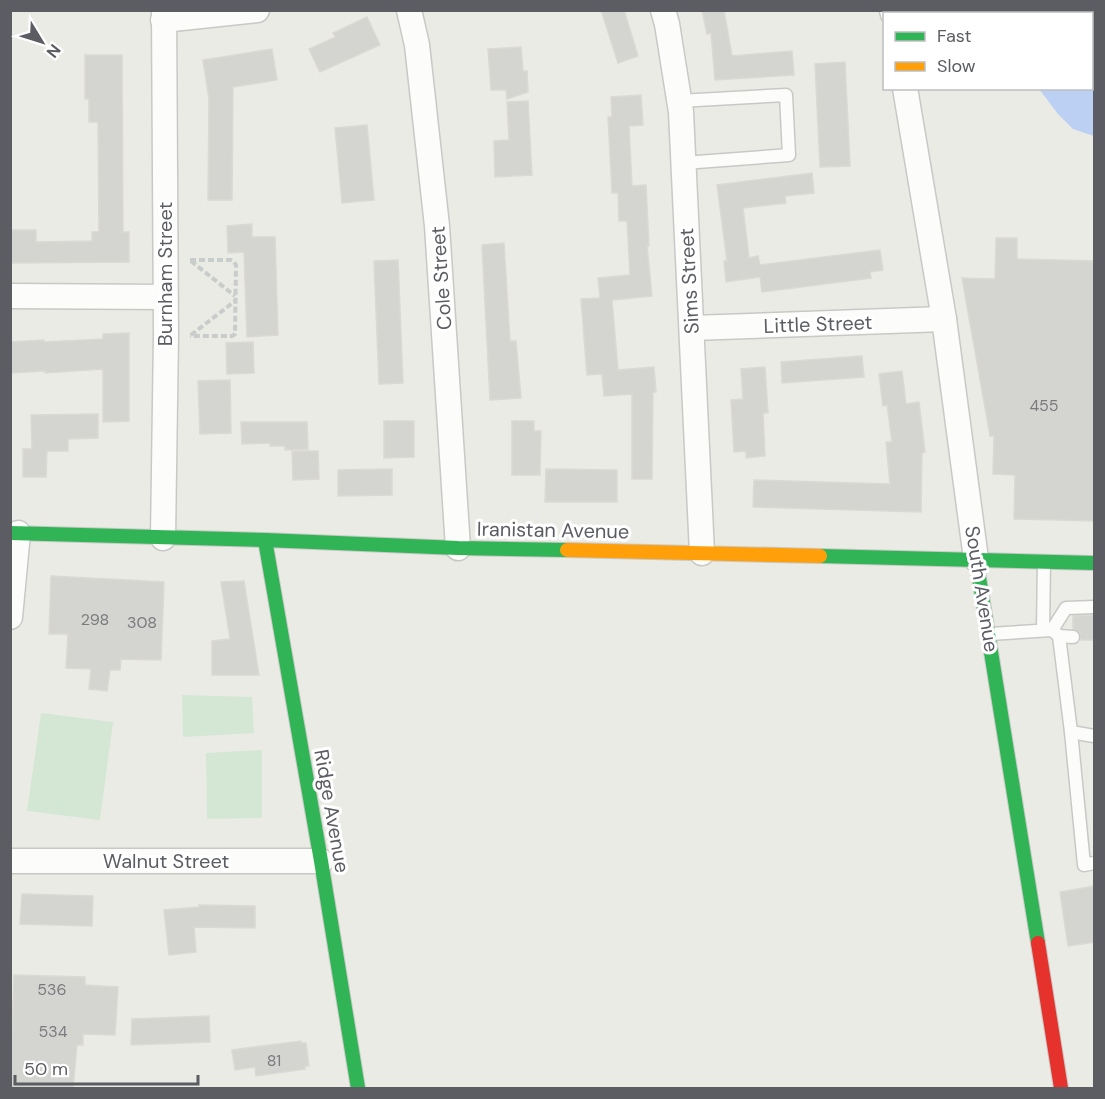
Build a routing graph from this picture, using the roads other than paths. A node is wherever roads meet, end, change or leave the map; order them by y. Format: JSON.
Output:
{"nodes":[{"id":1,"x":257,"y":10,"type":"edge"},
{"id":2,"x":409,"y":10,"type":"edge"},
{"id":3,"x":663,"y":10,"type":"edge"},
{"id":4,"x":163,"y":15,"type":"edge"},
{"id":5,"x":905,"y":90,"type":"edge"},
{"id":6,"x":679,"y":101,"type":"junction"},
{"id":7,"x":684,"y":163,"type":"junction"},
{"id":8,"x":10,"y":296,"type":"edge"},
{"id":9,"x":165,"y":297,"type":"junction"},
{"id":10,"x":944,"y":320,"type":"junction"},
{"id":11,"x":692,"y":328,"type":"junction"},
{"id":12,"x":14,"y":533,"type":"edge"},
{"id":13,"x":163,"y":538,"type":"junction"},
{"id":14,"x":265,"y":540,"type":"junction"},
{"id":15,"x":458,"y":548,"type":"junction"},
{"id":16,"x":702,"y":553,"type":"junction"},
{"id":17,"x":976,"y":559,"type":"junction"},
{"id":18,"x":1044,"y":561,"type":"junction"},
{"id":19,"x":1095,"y":563,"type":"edge"},
{"id":20,"x":1095,"y":608,"type":"edge"},
{"id":21,"x":10,"y":617,"type":"edge"},
{"id":22,"x":1051,"y":632,"type":"junction"},
{"id":23,"x":989,"y":634,"type":"junction"},
{"id":24,"x":1073,"y":637,"type":"dead end"},
{"id":25,"x":1071,"y":732,"type":"junction"},
{"id":26,"x":1095,"y":736,"type":"edge"},
{"id":27,"x":10,"y":861,"type":"edge"},
{"id":28,"x":321,"y":861,"type":"junction"},
{"id":29,"x":1095,"y":864,"type":"edge"},
{"id":30,"x":358,"y":1089,"type":"edge"},
{"id":31,"x":1061,"y":1089,"type":"edge"}],
"edges":[{"from":1,"to":4,"type":"street"},
{"from":2,"to":15,"type":"street","name":"Cole Street"},
{"from":3,"to":6,"type":"street","name":"Sims Street"},
{"from":4,"to":9,"type":"street","name":"Burnham Street"},
{"from":5,"to":10,"type":"street","name":"South Avenue"},
{"from":6,"to":7,"type":"street","name":"Sims Street"},
{"from":6,"to":7,"type":"lane"},
{"from":7,"to":11,"type":"street","name":"Sims Street"},
{"from":8,"to":9,"type":"street"},
{"from":9,"to":13,"type":"street","name":"Burnham Street"},
{"from":10,"to":11,"type":"street","name":"Little Street"},
{"from":10,"to":17,"type":"street","name":"South Avenue"},
{"from":11,"to":16,"type":"street","name":"Sims Street"},
{"from":12,"to":13,"type":"street","name":"Iranistan Avenue"},
{"from":12,"to":21,"type":"street"},
{"from":13,"to":14,"type":"street","name":"Iranistan Avenue"},
{"from":14,"to":15,"type":"street","name":"Iranistan Avenue"},
{"from":14,"to":28,"type":"street","name":"Ridge Avenue"},
{"from":15,"to":16,"type":"street","name":"Iranistan Avenue"},
{"from":16,"to":17,"type":"street","name":"Iranistan Avenue"},
{"from":17,"to":18,"type":"street","name":"Iranistan Avenue"},
{"from":17,"to":23,"type":"street","name":"South Avenue"},
{"from":18,"to":19,"type":"street","name":"Iranistan Avenue"},
{"from":18,"to":22,"type":"lane"},
{"from":20,"to":22,"type":"lane"},
{"from":22,"to":23,"type":"lane"},
{"from":22,"to":24,"type":"lane"},
{"from":22,"to":25,"type":"lane"},
{"from":23,"to":31,"type":"street","name":"South Avenue"},
{"from":25,"to":26,"type":"lane"},
{"from":25,"to":29,"type":"lane"},
{"from":27,"to":28,"type":"street","name":"Walnut Street"},
{"from":28,"to":30,"type":"street","name":"Ridge Avenue"}]}
